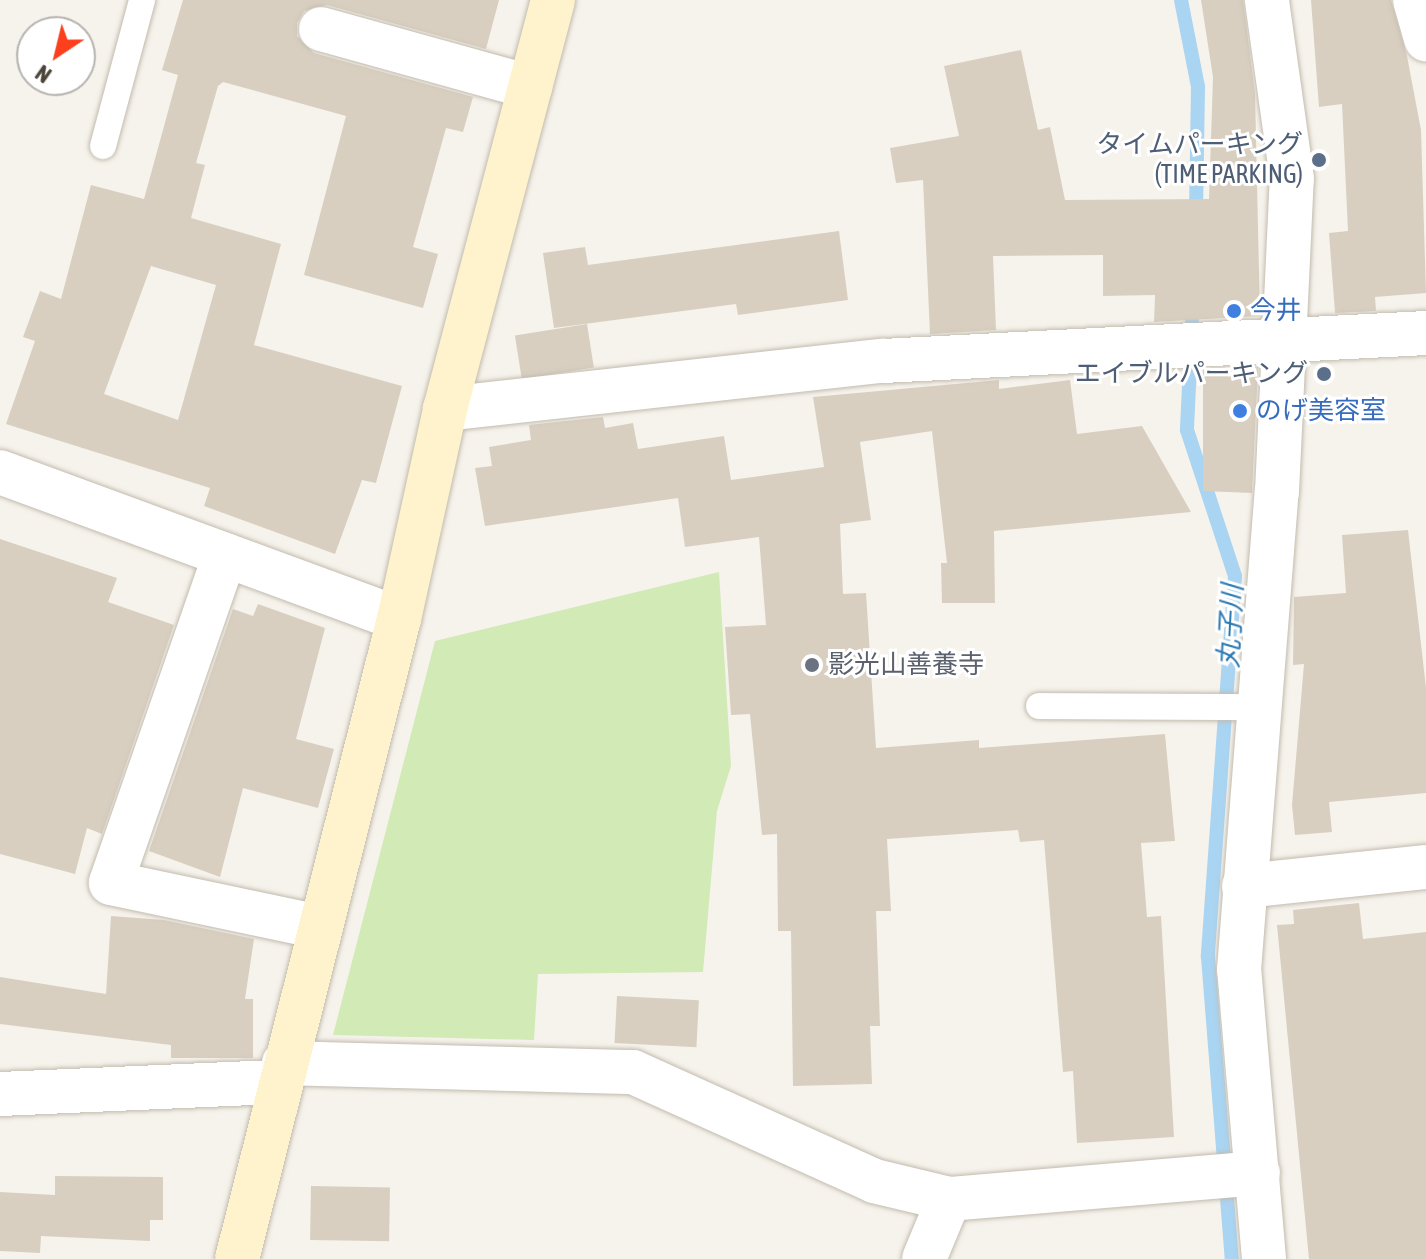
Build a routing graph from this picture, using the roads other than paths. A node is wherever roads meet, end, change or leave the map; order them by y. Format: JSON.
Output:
{"nodes":[{"id":1,"x":142,"y":0,"type":"edge"},
{"id":2,"x":553,"y":0,"type":"edge"},
{"id":3,"x":1267,"y":0,"type":"edge"},
{"id":4,"x":1415,"y":0,"type":"edge"},
{"id":5,"x":321,"y":29,"type":"dead end"},
{"id":6,"x":1426,"y":39,"type":"edge"},
{"id":7,"x":530,"y":87,"type":"junction"},
{"id":8,"x":103,"y":146,"type":"dead end"},
{"id":9,"x":1426,"y":333,"type":"edge"},
{"id":10,"x":1284,"y":343,"type":"junction"},
{"id":11,"x":445,"y":409,"type":"junction"},
{"id":12,"x":0,"y":472,"type":"edge"},
{"id":13,"x":225,"y":555,"type":"junction"},
{"id":14,"x":399,"y":619,"type":"junction"},
{"id":15,"x":1039,"y":706,"type":"dead end"},
{"id":16,"x":1253,"y":707,"type":"junction"},
{"id":17,"x":1426,"y":867,"type":"edge"},
{"id":18,"x":1244,"y":886,"type":"junction"},
{"id":19,"x":319,"y":927,"type":"junction"},
{"id":20,"x":281,"y":1072,"type":"junction"},
{"id":21,"x":0,"y":1094,"type":"edge"},
{"id":22,"x":1251,"y":1174,"type":"junction"},
{"id":23,"x":949,"y":1199,"type":"junction"},
{"id":24,"x":237,"y":1259,"type":"edge"},
{"id":25,"x":924,"y":1259,"type":"edge"},
{"id":26,"x":1264,"y":1259,"type":"edge"}],
"edges":[{"from":1,"to":8,"type":"lane"},
{"from":2,"to":7,"type":"street"},
{"from":3,"to":10,"type":"street"},
{"from":4,"to":6,"type":"street"},
{"from":5,"to":7,"type":"street"},
{"from":7,"to":11,"type":"street"},
{"from":9,"to":10,"type":"street"},
{"from":10,"to":11,"type":"street"},
{"from":10,"to":16,"type":"street"},
{"from":11,"to":14,"type":"street"},
{"from":12,"to":13,"type":"street"},
{"from":13,"to":14,"type":"street"},
{"from":13,"to":19,"type":"street"},
{"from":14,"to":19,"type":"street"},
{"from":15,"to":16,"type":"lane"},
{"from":16,"to":18,"type":"street"},
{"from":17,"to":18,"type":"street"},
{"from":18,"to":22,"type":"street"},
{"from":19,"to":20,"type":"street"},
{"from":20,"to":21,"type":"street"},
{"from":20,"to":23,"type":"street"},
{"from":20,"to":24,"type":"street"},
{"from":22,"to":23,"type":"street"},
{"from":22,"to":26,"type":"street"},
{"from":23,"to":25,"type":"street"}]}
